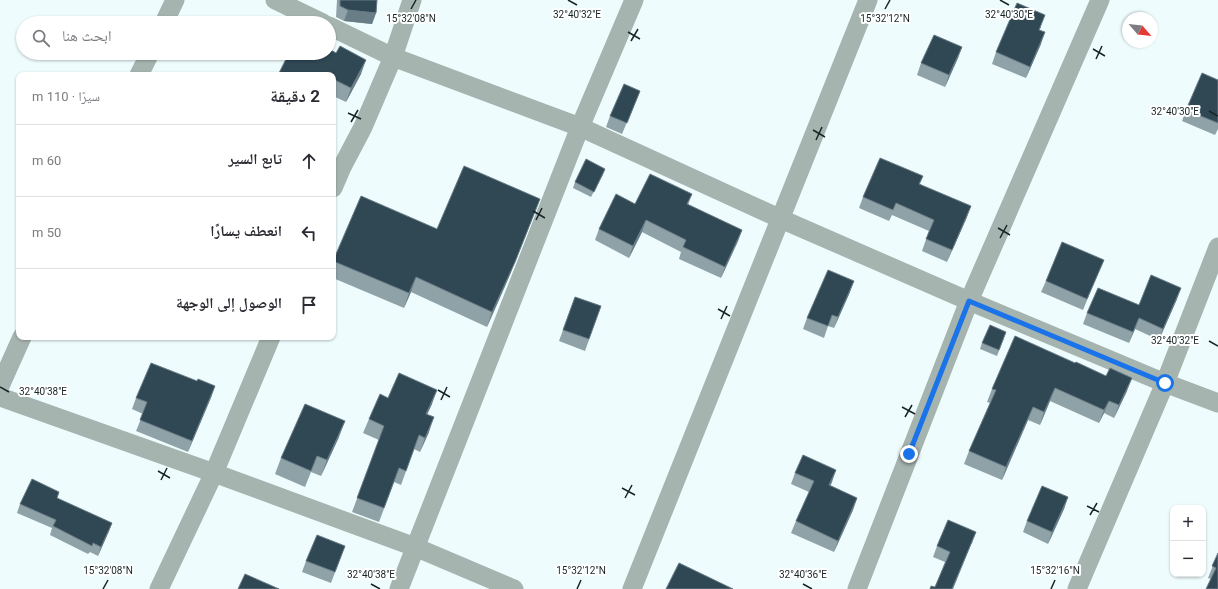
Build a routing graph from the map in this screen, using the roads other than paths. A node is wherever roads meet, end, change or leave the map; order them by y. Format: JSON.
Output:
{"nodes":[{"id":1,"x":175,"y":0,"type":"edge"},
{"id":2,"x":275,"y":0,"type":"edge"},
{"id":3,"x":412,"y":0,"type":"edge"},
{"id":4,"x":634,"y":0,"type":"edge"},
{"id":5,"x":868,"y":0,"type":"edge"},
{"id":6,"x":1100,"y":0,"type":"edge"},
{"id":7,"x":167,"y":16,"type":"edge"},
{"id":8,"x":308,"y":16,"type":"edge"},
{"id":9,"x":336,"y":29,"type":"edge"},
{"id":10,"x":393,"y":57,"type":"junction"},
{"id":11,"x":146,"y":60,"type":"edge"},
{"id":12,"x":140,"y":72,"type":"edge"},
{"id":13,"x":580,"y":127,"type":"junction"},
{"id":14,"x":336,"y":181,"type":"edge"},
{"id":15,"x":781,"y":219,"type":"junction"},
{"id":16,"x":1218,"y":247,"type":"edge"},
{"id":17,"x":969,"y":301,"type":"junction"},
{"id":18,"x":21,"y":340,"type":"edge"},
{"id":19,"x":270,"y":340,"type":"edge"},
{"id":20,"x":1165,"y":383,"type":"junction"},
{"id":21,"x":0,"y":386,"type":"edge"},
{"id":22,"x":0,"y":397,"type":"edge"},
{"id":23,"x":1218,"y":403,"type":"edge"},
{"id":24,"x":214,"y":473,"type":"junction"},
{"id":25,"x":415,"y":547,"type":"junction"},
{"id":26,"x":159,"y":589,"type":"edge"},
{"id":27,"x":399,"y":589,"type":"edge"},
{"id":28,"x":514,"y":589,"type":"edge"},
{"id":29,"x":632,"y":589,"type":"edge"},
{"id":30,"x":857,"y":589,"type":"edge"},
{"id":31,"x":1077,"y":589,"type":"edge"}],
"edges":[{"from":1,"to":7,"type":"street"},
{"from":2,"to":8,"type":"street"},
{"from":3,"to":10,"type":"street"},
{"from":4,"to":13,"type":"street"},
{"from":5,"to":15,"type":"street"},
{"from":6,"to":17,"type":"street"},
{"from":9,"to":10,"type":"street"},
{"from":10,"to":13,"type":"street"},
{"from":10,"to":14,"type":"street"},
{"from":11,"to":12,"type":"street"},
{"from":13,"to":15,"type":"street"},
{"from":13,"to":25,"type":"street"},
{"from":15,"to":17,"type":"street"},
{"from":15,"to":29,"type":"street"},
{"from":16,"to":20,"type":"street"},
{"from":17,"to":20,"type":"street"},
{"from":17,"to":30,"type":"street"},
{"from":18,"to":21,"type":"street"},
{"from":19,"to":24,"type":"street"},
{"from":20,"to":23,"type":"street"},
{"from":20,"to":31,"type":"street"},
{"from":22,"to":24,"type":"street"},
{"from":24,"to":25,"type":"street"},
{"from":24,"to":26,"type":"street"},
{"from":25,"to":27,"type":"street"},
{"from":25,"to":28,"type":"street"}]}
